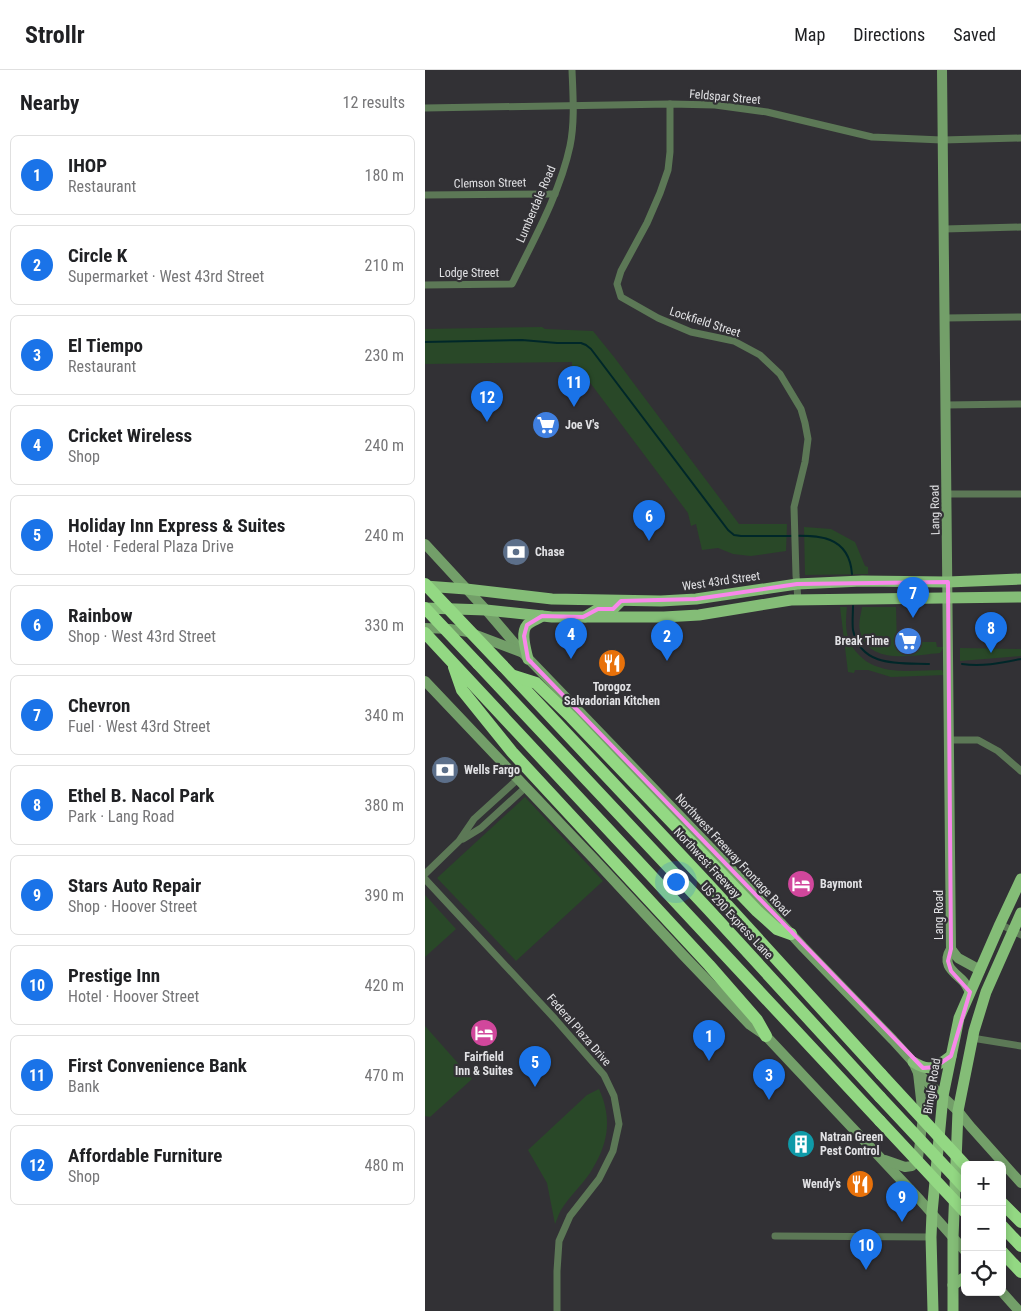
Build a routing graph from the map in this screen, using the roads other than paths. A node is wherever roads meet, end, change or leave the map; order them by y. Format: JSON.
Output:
{"nodes":[{"id":1,"x":572,"y":70,"type":"edge"},
{"id":2,"x":942,"y":70,"type":"edge"},
{"id":3,"x":671,"y":104,"type":"junction"},
{"id":4,"x":573,"y":106,"type":"junction"},
{"id":5,"x":425,"y":108,"type":"edge"},
{"id":6,"x":1021,"y":138,"type":"edge"},
{"id":7,"x":942,"y":140,"type":"junction"},
{"id":8,"x":555,"y":194,"type":"junction"},
{"id":9,"x":425,"y":195,"type":"edge"},
{"id":10,"x":1021,"y":227,"type":"edge"},
{"id":11,"x":944,"y":228,"type":"junction"},
{"id":12,"x":512,"y":284,"type":"joint"},
{"id":13,"x":425,"y":285,"type":"edge"},
{"id":14,"x":1021,"y":317,"type":"edge"},
{"id":15,"x":945,"y":318,"type":"junction"},
{"id":16,"x":1021,"y":404,"type":"edge"},
{"id":17,"x":946,"y":405,"type":"junction"},
{"id":18,"x":947,"y":494,"type":"junction"},
{"id":19,"x":1021,"y":494,"type":"edge"},
{"id":20,"x":425,"y":544,"type":"edge"},
{"id":21,"x":1021,"y":580,"type":"edge"},
{"id":22,"x":948,"y":582,"type":"junction"},
{"id":23,"x":797,"y":584,"type":"junction"},
{"id":24,"x":425,"y":585,"type":"edge"},
{"id":25,"x":466,"y":589,"type":"junction"},
{"id":26,"x":1021,"y":597,"type":"edge"},
{"id":27,"x":948,"y":598,"type":"junction"},
{"id":28,"x":552,"y":599,"type":"junction"},
{"id":29,"x":696,"y":600,"type":"junction"},
{"id":30,"x":799,"y":600,"type":"junction"},
{"id":31,"x":621,"y":601,"type":"junction"},
{"id":32,"x":425,"y":608,"type":"edge"},
{"id":33,"x":486,"y":610,"type":"junction"},
{"id":34,"x":695,"y":615,"type":"junction"},
{"id":35,"x":547,"y":616,"type":"junction"},
{"id":36,"x":583,"y":617,"type":"junction"},
{"id":37,"x":425,"y":628,"type":"edge"},
{"id":38,"x":425,"y":632,"type":"edge"},
{"id":39,"x":525,"y":656,"type":"junction"},
{"id":40,"x":452,"y":662,"type":"junction"},
{"id":41,"x":507,"y":671,"type":"junction"},
{"id":42,"x":425,"y":681,"type":"edge"},
{"id":43,"x":949,"y":740,"type":"junction"},
{"id":44,"x":1021,"y":771,"type":"edge"},
{"id":45,"x":518,"y":779,"type":"junction"},
{"id":46,"x":526,"y":787,"type":"junction"},
{"id":47,"x":459,"y":840,"type":"junction"},
{"id":48,"x":425,"y":874,"type":"edge"},
{"id":49,"x":425,"y":879,"type":"edge"},
{"id":50,"x":1021,"y":879,"type":"edge"},
{"id":51,"x":1021,"y":913,"type":"edge"},
{"id":52,"x":1000,"y":924,"type":"junction"},
{"id":53,"x":1017,"y":933,"type":"edge"},
{"id":54,"x":791,"y":934,"type":"junction"},
{"id":55,"x":951,"y":949,"type":"junction"},
{"id":56,"x":980,"y":970,"type":"junction"},
{"id":57,"x":970,"y":992,"type":"junction"},
{"id":58,"x":973,"y":1034,"type":"junction"},
{"id":59,"x":766,"y":1036,"type":"junction"},
{"id":60,"x":1021,"y":1046,"type":"edge"},
{"id":61,"x":951,"y":1056,"type":"junction"},
{"id":62,"x":913,"y":1062,"type":"junction"},
{"id":63,"x":917,"y":1073,"type":"junction"},
{"id":64,"x":943,"y":1096,"type":"junction"},
{"id":65,"x":958,"y":1110,"type":"junction"},
{"id":66,"x":875,"y":1153,"type":"junction"},
{"id":67,"x":961,"y":1161,"type":"edge"},
{"id":68,"x":1006,"y":1177,"type":"edge"},
{"id":69,"x":1021,"y":1183,"type":"edge"},
{"id":70,"x":961,"y":1184,"type":"edge"},
{"id":71,"x":1021,"y":1188,"type":"edge"},
{"id":72,"x":1006,"y":1206,"type":"edge"},
{"id":73,"x":961,"y":1208,"type":"edge"},
{"id":74,"x":932,"y":1213,"type":"junction"},
{"id":75,"x":1021,"y":1222,"type":"edge"},
{"id":76,"x":1006,"y":1231,"type":"edge"},
{"id":77,"x":775,"y":1236,"type":"dead end"},
{"id":78,"x":931,"y":1237,"type":"junction"},
{"id":79,"x":953,"y":1238,"type":"junction"},
{"id":80,"x":1021,"y":1246,"type":"edge"},
{"id":81,"x":961,"y":1247,"type":"edge"},
{"id":82,"x":1006,"y":1255,"type":"edge"},
{"id":83,"x":1021,"y":1272,"type":"edge"},
{"id":84,"x":961,"y":1280,"type":"edge"},
{"id":85,"x":953,"y":1285,"type":"junction"},
{"id":86,"x":1006,"y":1296,"type":"edge"},
{"id":87,"x":557,"y":1311,"type":"edge"},
{"id":88,"x":933,"y":1311,"type":"edge"},
{"id":89,"x":953,"y":1311,"type":"edge"},
{"id":90,"x":1019,"y":1311,"type":"edge"}],
"edges":[{"from":1,"to":4,"type":"street","name":"Lumberdale Road"},
{"from":2,"to":7,"type":"main road","name":"Lang Road"},
{"from":3,"to":4,"type":"street","name":"Feldspar Street"},
{"from":3,"to":7,"type":"street","name":"Feldspar Street"},
{"from":3,"to":23,"type":"street","name":"Lockfield Street"},
{"from":4,"to":5,"type":"street","name":"Feldspar Street"},
{"from":4,"to":8,"type":"street","name":"Lumberdale Road"},
{"from":6,"to":7,"type":"street","name":"Feldspar Street"},
{"from":7,"to":11,"type":"main road","name":"Lang Road"},
{"from":8,"to":9,"type":"street","name":"Clemson Street"},
{"from":8,"to":12,"type":"street","name":"Lumberdale Road"},
{"from":10,"to":11,"type":"street"},
{"from":11,"to":15,"type":"main road","name":"Lang Road"},
{"from":12,"to":13,"type":"street","name":"Lodge Street"},
{"from":14,"to":15,"type":"street"},
{"from":15,"to":17,"type":"main road","name":"Lang Road"},
{"from":16,"to":17,"type":"street"},
{"from":17,"to":18,"type":"main road","name":"Lang Road"},
{"from":18,"to":19,"type":"street"},
{"from":18,"to":22,"type":"main road","name":"Lang Road"},
{"from":20,"to":25,"type":"main road","name":"Northwest Freeway Frontage Road"},
{"from":21,"to":22,"type":"main road","name":"West 43rd Street"},
{"from":22,"to":23,"type":"main road","name":"West 43rd Street"},
{"from":22,"to":27,"type":"main road","name":"Lang Road"},
{"from":23,"to":29,"type":"main road","name":"West 43rd Street"},
{"from":23,"to":30,"type":"street","name":"Lockfield Street"},
{"from":24,"to":25,"type":"main road","name":"West 43rd Street"},
{"from":24,"to":41,"type":"highway","name":"Northwest Freeway","bridge":true},
{"from":25,"to":28,"type":"main road","name":"West 43rd Street"},
{"from":25,"to":33,"type":"main road","name":"Northwest Freeway Frontage Road"},
{"from":26,"to":27,"type":"main road"},
{"from":27,"to":30,"type":"main road"},
{"from":27,"to":43,"type":"main road","name":"Lang Road"},
{"from":28,"to":31,"type":"main road","name":"West 43rd Street"},
{"from":28,"to":35,"type":"main road"},
{"from":29,"to":31,"type":"main road","name":"West 43rd Street"},
{"from":29,"to":34,"type":"main road"},
{"from":30,"to":34,"type":"main road"},
{"from":31,"to":36,"type":"main road"},
{"from":32,"to":33,"type":"main road"},
{"from":32,"to":70,"type":"highway","name":"US 290 Express Lane","bridge":true},
{"from":33,"to":35,"type":"main road"},
{"from":33,"to":39,"type":"main road","name":"Northwest Freeway Frontage Road"},
{"from":34,"to":36,"type":"main road"},
{"from":35,"to":36,"type":"main road"},
{"from":35,"to":39,"type":"main road"},
{"from":37,"to":39,"type":"main road"},
{"from":38,"to":40,"type":"highway"},
{"from":39,"to":54,"type":"main road","name":"Northwest Freeway Frontage Road"},
{"from":40,"to":59,"type":"highway"},
{"from":40,"to":73,"type":"highway","bridge":true},
{"from":41,"to":54,"type":"highway"},
{"from":41,"to":67,"type":"highway","name":"Northwest Freeway","bridge":true},
{"from":42,"to":45,"type":"main road"},
{"from":43,"to":44,"type":"street"},
{"from":43,"to":55,"type":"main road","name":"Lang Road"},
{"from":45,"to":46,"type":"main road"},
{"from":45,"to":47,"type":"street"},
{"from":46,"to":47,"type":"street"},
{"from":46,"to":59,"type":"main road"},
{"from":47,"to":48,"type":"street"},
{"from":49,"to":87,"type":"street","name":"Federal Plaza Drive"},
{"from":50,"to":52,"type":"main road","name":"Bingle Road"},
{"from":51,"to":53,"type":"main road"},
{"from":52,"to":53,"type":"street"},
{"from":52,"to":56,"type":"main road","name":"Bingle Road"},
{"from":53,"to":58,"type":"main road"},
{"from":54,"to":62,"type":"main road","name":"Northwest Freeway Frontage Road"},
{"from":55,"to":56,"type":"main road","name":"Lang Road"},
{"from":55,"to":57,"type":"main road","name":"Lang Road"},
{"from":56,"to":57,"type":"main road","name":"Bingle Road"},
{"from":56,"to":58,"type":"main road"},
{"from":57,"to":61,"type":"main road","name":"Bingle Road"},
{"from":58,"to":60,"type":"street"},
{"from":58,"to":65,"type":"main road"},
{"from":59,"to":66,"type":"main road"},
{"from":61,"to":62,"type":"main road"},
{"from":61,"to":64,"type":"main road","name":"Bingle Road"},
{"from":62,"to":63,"type":"main road","name":"Northwest Freeway Frontage Road"},
{"from":63,"to":64,"type":"main road","name":"Northwest Freeway Frontage Road"},
{"from":63,"to":66,"type":"main road"},
{"from":64,"to":65,"type":"main road","name":"Northwest Freeway Frontage Road"},
{"from":64,"to":74,"type":"main road","name":"Bingle Road"},
{"from":65,"to":69,"type":"main road","name":"Northwest Freeway Frontage Road"},
{"from":65,"to":79,"type":"main road"},
{"from":66,"to":74,"type":"main road"},
{"from":68,"to":71,"type":"main road"},
{"from":72,"to":75,"type":"highway"},
{"from":74,"to":78,"type":"main road","name":"Bingle Road"},
{"from":74,"to":79,"type":"main road"},
{"from":76,"to":80,"type":"highway"},
{"from":77,"to":78,"type":"street"},
{"from":78,"to":88,"type":"main road","name":"Bingle Road"},
{"from":79,"to":81,"type":"main road"},
{"from":79,"to":85,"type":"main road"},
{"from":82,"to":83,"type":"highway"},
{"from":84,"to":85,"type":"main road"},
{"from":85,"to":89,"type":"main road"},
{"from":86,"to":90,"type":"main road"}]}
